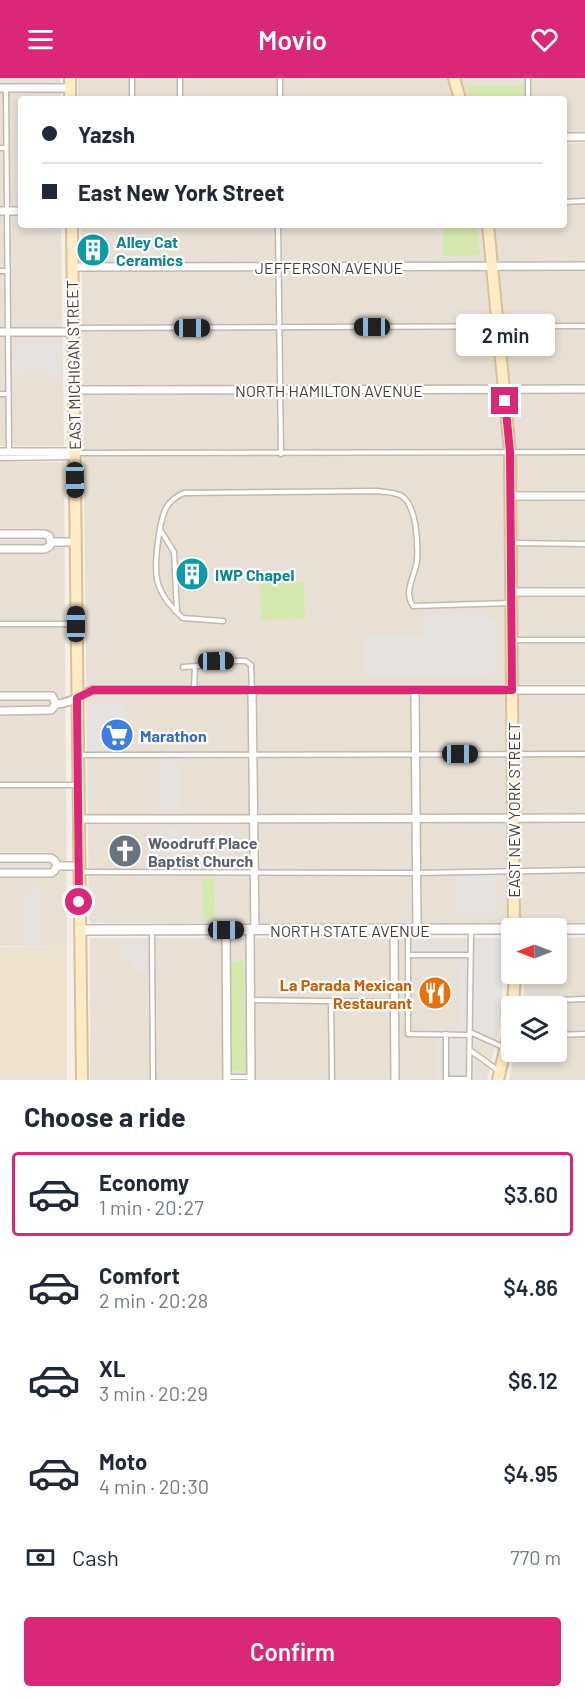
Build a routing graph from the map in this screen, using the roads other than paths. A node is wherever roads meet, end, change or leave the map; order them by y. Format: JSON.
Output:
{"nodes":[{"id":1,"x":132,"y":78,"type":"edge"},
{"id":2,"x":180,"y":78,"type":"edge"},
{"id":3,"x":280,"y":78,"type":"edge"},
{"id":4,"x":454,"y":78,"type":"edge"},
{"id":5,"x":528,"y":78,"type":"edge"},
{"id":6,"x":3,"y":88,"type":"edge"},
{"id":7,"x":70,"y":88,"type":"edge"},
{"id":8,"x":132,"y":96,"type":"edge"},
{"id":9,"x":180,"y":96,"type":"edge"},
{"id":10,"x":280,"y":96,"type":"edge"},
{"id":11,"x":459,"y":96,"type":"edge"},
{"id":12,"x":528,"y":96,"type":"edge"},
{"id":13,"x":567,"y":137,"type":"edge"},
{"id":14,"x":585,"y":137,"type":"edge"},
{"id":15,"x":0,"y":148,"type":"edge"},
{"id":16,"x":6,"y":148,"type":"junction"},
{"id":17,"x":585,"y":201,"type":"edge"},
{"id":18,"x":567,"y":202,"type":"edge"},
{"id":19,"x":4,"y":211,"type":"edge"},
{"id":20,"x":72,"y":228,"type":"edge"},
{"id":21,"x":278,"y":228,"type":"edge"},
{"id":22,"x":488,"y":228,"type":"edge"},
{"id":23,"x":492,"y":266,"type":"junction"},
{"id":24,"x":585,"y":266,"type":"edge"},
{"id":25,"x":72,"y":267,"type":"junction"},
{"id":26,"x":278,"y":267,"type":"junction"},
{"id":27,"x":0,"y":271,"type":"edge"},
{"id":28,"x":8,"y":271,"type":"junction"},
{"id":29,"x":585,"y":326,"type":"edge"},
{"id":30,"x":498,"y":327,"type":"junction"},
{"id":31,"x":280,"y":328,"type":"junction"},
{"id":32,"x":73,"y":330,"type":"junction"},
{"id":33,"x":4,"y":332,"type":"edge"},
{"id":34,"x":504,"y":389,"type":"junction"},
{"id":35,"x":585,"y":389,"type":"edge"},
{"id":36,"x":73,"y":390,"type":"junction"},
{"id":37,"x":281,"y":390,"type":"junction"},
{"id":38,"x":0,"y":394,"type":"edge"},
{"id":39,"x":9,"y":394,"type":"junction"},
{"id":40,"x":0,"y":452,"type":"edge"},
{"id":41,"x":9,"y":452,"type":"junction"},
{"id":42,"x":510,"y":452,"type":"junction"},
{"id":43,"x":585,"y":452,"type":"edge"},
{"id":44,"x":74,"y":454,"type":"junction"},
{"id":45,"x":281,"y":454,"type":"junction"},
{"id":46,"x":0,"y":458,"type":"edge"},
{"id":47,"x":510,"y":496,"type":"junction"},
{"id":48,"x":585,"y":496,"type":"edge"},
{"id":49,"x":161,"y":531,"type":"junction"},
{"id":50,"x":0,"y":534,"type":"edge"},
{"id":51,"x":51,"y":542,"type":"junction"},
{"id":52,"x":75,"y":542,"type":"junction"},
{"id":53,"x":511,"y":543,"type":"junction"},
{"id":54,"x":585,"y":544,"type":"edge"},
{"id":55,"x":0,"y":549,"type":"edge"},
{"id":56,"x":585,"y":592,"type":"edge"},
{"id":57,"x":511,"y":598,"type":"junction"},
{"id":58,"x":177,"y":612,"type":"junction"},
{"id":59,"x":223,"y":621,"type":"dead end"},
{"id":60,"x":0,"y":624,"type":"edge"},
{"id":61,"x":76,"y":624,"type":"junction"},
{"id":62,"x":512,"y":640,"type":"junction"},
{"id":63,"x":585,"y":640,"type":"edge"},
{"id":64,"x":183,"y":667,"type":"dead end"},
{"id":65,"x":195,"y":667,"type":"junction"},
{"id":66,"x":194,"y":690,"type":"junction"},
{"id":67,"x":252,"y":690,"type":"junction"},
{"id":68,"x":512,"y":690,"type":"junction"},
{"id":69,"x":585,"y":690,"type":"edge"},
{"id":70,"x":415,"y":691,"type":"junction"},
{"id":71,"x":0,"y":696,"type":"edge"},
{"id":72,"x":77,"y":698,"type":"junction"},
{"id":73,"x":56,"y":704,"type":"junction"},
{"id":74,"x":0,"y":711,"type":"edge"},
{"id":75,"x":416,"y":754,"type":"junction"},
{"id":76,"x":512,"y":754,"type":"junction"},
{"id":77,"x":585,"y":754,"type":"edge"},
{"id":78,"x":78,"y":755,"type":"junction"},
{"id":79,"x":253,"y":755,"type":"junction"},
{"id":80,"x":0,"y":785,"type":"edge"},
{"id":81,"x":78,"y":785,"type":"junction"},
{"id":82,"x":416,"y":818,"type":"junction"},
{"id":83,"x":513,"y":818,"type":"junction"},
{"id":84,"x":585,"y":818,"type":"edge"},
{"id":85,"x":79,"y":819,"type":"junction"},
{"id":86,"x":254,"y":819,"type":"junction"},
{"id":87,"x":0,"y":858,"type":"edge"},
{"id":88,"x":57,"y":866,"type":"junction"},
{"id":89,"x":79,"y":869,"type":"junction"},
{"id":90,"x":513,"y":870,"type":"junction"},
{"id":91,"x":585,"y":870,"type":"edge"},
{"id":92,"x":254,"y":872,"type":"junction"},
{"id":93,"x":0,"y":873,"type":"edge"},
{"id":94,"x":417,"y":873,"type":"junction"},
{"id":95,"x":513,"y":918,"type":"edge"},
{"id":96,"x":471,"y":929,"type":"junction"},
{"id":97,"x":501,"y":929,"type":"edge"},
{"id":98,"x":567,"y":929,"type":"edge"},
{"id":99,"x":585,"y":929,"type":"edge"},
{"id":100,"x":80,"y":930,"type":"junction"},
{"id":101,"x":152,"y":930,"type":"junction"},
{"id":102,"x":226,"y":930,"type":"junction"},
{"id":103,"x":252,"y":930,"type":"junction"},
{"id":104,"x":394,"y":930,"type":"junction"},
{"id":105,"x":413,"y":930,"type":"junction"},
{"id":106,"x":408,"y":955,"type":"junction"},
{"id":107,"x":470,"y":955,"type":"junction"},
{"id":108,"x":585,"y":999,"type":"edge"},
{"id":109,"x":250,"y":1000,"type":"junction"},
{"id":110,"x":331,"y":1000,"type":"junction"},
{"id":111,"x":567,"y":1000,"type":"edge"},
{"id":112,"x":394,"y":1002,"type":"junction"},
{"id":113,"x":470,"y":1033,"type":"junction"},
{"id":114,"x":446,"y":1034,"type":"junction"},
{"id":115,"x":585,"y":1034,"type":"edge"},
{"id":116,"x":567,"y":1035,"type":"edge"},
{"id":117,"x":501,"y":1046,"type":"edge"},
{"id":118,"x":470,"y":1050,"type":"junction"},
{"id":119,"x":499,"y":1076,"type":"edge"},
{"id":120,"x":227,"y":1078,"type":"edge"},
{"id":121,"x":251,"y":1078,"type":"edge"},
{"id":122,"x":454,"y":1079,"type":"edge"},
{"id":123,"x":81,"y":1080,"type":"edge"},
{"id":124,"x":153,"y":1080,"type":"edge"},
{"id":125,"x":332,"y":1080,"type":"edge"},
{"id":126,"x":395,"y":1080,"type":"edge"}],
"edges":[{"from":1,"to":8,"type":"lane"},
{"from":2,"to":9,"type":"lane"},
{"from":3,"to":10,"type":"lane"},
{"from":4,"to":11,"type":"main road"},
{"from":5,"to":12,"type":"lane"},
{"from":6,"to":7,"type":"street"},
{"from":6,"to":16,"type":"lane"},
{"from":13,"to":14,"type":"street"},
{"from":15,"to":16,"type":"lane"},
{"from":16,"to":19,"type":"lane"},
{"from":17,"to":18,"type":"lane"},
{"from":19,"to":28,"type":"lane"},
{"from":20,"to":25,"type":"main road","name":"EAST MICHIGAN STREET"},
{"from":21,"to":26,"type":"lane"},
{"from":22,"to":23,"type":"main road","name":"EAST NEW YORK STREET"},
{"from":23,"to":24,"type":"street","name":"JEFFERSON AVENUE"},
{"from":23,"to":26,"type":"street","name":"JEFFERSON AVENUE"},
{"from":23,"to":30,"type":"main road","name":"EAST NEW YORK STREET"},
{"from":25,"to":26,"type":"street","name":"JEFFERSON AVENUE"},
{"from":25,"to":32,"type":"main road","name":"EAST MICHIGAN STREET"},
{"from":26,"to":31,"type":"lane"},
{"from":27,"to":28,"type":"lane"},
{"from":28,"to":33,"type":"lane"},
{"from":29,"to":30,"type":"lane"},
{"from":30,"to":31,"type":"lane"},
{"from":30,"to":34,"type":"main road","name":"EAST NEW YORK STREET"},
{"from":31,"to":32,"type":"lane"},
{"from":31,"to":37,"type":"lane"},
{"from":32,"to":33,"type":"street"},
{"from":32,"to":36,"type":"main road","name":"EAST MICHIGAN STREET"},
{"from":33,"to":39,"type":"lane"},
{"from":34,"to":35,"type":"street","name":"NORTH HAMILTON AVENUE"},
{"from":34,"to":37,"type":"street","name":"NORTH HAMILTON AVENUE"},
{"from":34,"to":42,"type":"main road","name":"EAST NEW YORK STREET"},
{"from":36,"to":37,"type":"street","name":"NORTH HAMILTON AVENUE"},
{"from":36,"to":44,"type":"main road","name":"EAST MICHIGAN STREET"},
{"from":37,"to":45,"type":"lane"},
{"from":38,"to":39,"type":"lane"},
{"from":39,"to":41,"type":"lane"},
{"from":40,"to":41,"type":"street"},
{"from":41,"to":44,"type":"street"},
{"from":42,"to":43,"type":"lane"},
{"from":42,"to":45,"type":"lane"},
{"from":42,"to":47,"type":"main road","name":"EAST NEW YORK STREET"},
{"from":44,"to":45,"type":"lane"},
{"from":44,"to":46,"type":"lane"},
{"from":44,"to":52,"type":"main road","name":"EAST MICHIGAN STREET"},
{"from":47,"to":48,"type":"street"},
{"from":47,"to":53,"type":"main road","name":"EAST NEW YORK STREET"},
{"from":49,"to":57,"type":"lane"},
{"from":49,"to":58,"type":"lane"},
{"from":49,"to":58,"type":"lane"},
{"from":50,"to":51,"type":"street"},
{"from":51,"to":52,"type":"street"},
{"from":51,"to":55,"type":"street"},
{"from":52,"to":61,"type":"main road","name":"EAST MICHIGAN STREET"},
{"from":53,"to":54,"type":"lane"},
{"from":53,"to":57,"type":"main road","name":"EAST NEW YORK STREET"},
{"from":56,"to":57,"type":"street"},
{"from":57,"to":62,"type":"main road","name":"EAST NEW YORK STREET"},
{"from":58,"to":59,"type":"lane"},
{"from":60,"to":61,"type":"lane"},
{"from":61,"to":72,"type":"main road","name":"EAST MICHIGAN STREET"},
{"from":62,"to":63,"type":"lane"},
{"from":62,"to":68,"type":"main road","name":"EAST NEW YORK STREET"},
{"from":64,"to":65,"type":"lane"},
{"from":65,"to":66,"type":"lane"},
{"from":65,"to":67,"type":"lane"},
{"from":66,"to":67,"type":"street"},
{"from":66,"to":72,"type":"street"},
{"from":67,"to":70,"type":"street"},
{"from":67,"to":79,"type":"street"},
{"from":68,"to":69,"type":"street"},
{"from":68,"to":70,"type":"street"},
{"from":68,"to":76,"type":"main road","name":"EAST NEW YORK STREET"},
{"from":70,"to":75,"type":"street"},
{"from":71,"to":73,"type":"street"},
{"from":72,"to":73,"type":"street"},
{"from":72,"to":78,"type":"main road","name":"EAST MICHIGAN STREET"},
{"from":73,"to":74,"type":"street"},
{"from":75,"to":76,"type":"lane"},
{"from":75,"to":79,"type":"lane"},
{"from":75,"to":82,"type":"street"},
{"from":76,"to":77,"type":"lane"},
{"from":76,"to":83,"type":"main road","name":"EAST NEW YORK STREET"},
{"from":78,"to":79,"type":"lane"},
{"from":78,"to":81,"type":"main road","name":"EAST MICHIGAN STREET"},
{"from":79,"to":86,"type":"street"},
{"from":80,"to":81,"type":"lane"},
{"from":81,"to":85,"type":"main road","name":"EAST MICHIGAN STREET"},
{"from":82,"to":83,"type":"street"},
{"from":82,"to":86,"type":"street"},
{"from":82,"to":94,"type":"street"},
{"from":83,"to":84,"type":"street"},
{"from":83,"to":90,"type":"main road","name":"EAST NEW YORK STREET"},
{"from":85,"to":86,"type":"street"},
{"from":85,"to":89,"type":"main road","name":"EAST MICHIGAN STREET"},
{"from":86,"to":92,"type":"street"},
{"from":87,"to":88,"type":"street"},
{"from":88,"to":89,"type":"street"},
{"from":88,"to":93,"type":"street"},
{"from":89,"to":92,"type":"lane"},
{"from":89,"to":100,"type":"main road","name":"EAST MICHIGAN STREET"},
{"from":90,"to":91,"type":"lane"},
{"from":90,"to":94,"type":"lane"},
{"from":90,"to":95,"type":"main road","name":"EAST NEW YORK STREET"},
{"from":92,"to":94,"type":"lane"},
{"from":92,"to":103,"type":"street"},
{"from":94,"to":105,"type":"street"},
{"from":96,"to":97,"type":"street","name":"NORTH STATE AVENUE"},
{"from":96,"to":105,"type":"street","name":"NORTH STATE AVENUE"},
{"from":96,"to":107,"type":"lane"},
{"from":98,"to":99,"type":"street"},
{"from":100,"to":101,"type":"street","name":"NORTH STATE AVENUE"},
{"from":100,"to":123,"type":"main road","name":"EAST MICHIGAN STREET"},
{"from":101,"to":102,"type":"street","name":"NORTH STATE AVENUE"},
{"from":101,"to":124,"type":"lane"},
{"from":102,"to":103,"type":"street","name":"NORTH STATE AVENUE"},
{"from":102,"to":120,"type":"street"},
{"from":103,"to":104,"type":"street","name":"NORTH STATE AVENUE"},
{"from":103,"to":109,"type":"street"},
{"from":104,"to":105,"type":"street","name":"NORTH STATE AVENUE"},
{"from":104,"to":112,"type":"street"},
{"from":105,"to":106,"type":"lane"},
{"from":106,"to":107,"type":"lane"},
{"from":106,"to":114,"type":"lane"},
{"from":107,"to":113,"type":"lane"},
{"from":108,"to":111,"type":"lane"},
{"from":109,"to":110,"type":"lane"},
{"from":109,"to":121,"type":"street"},
{"from":110,"to":112,"type":"lane"},
{"from":110,"to":125,"type":"lane"},
{"from":112,"to":126,"type":"street"},
{"from":113,"to":114,"type":"lane"},
{"from":113,"to":117,"type":"lane"},
{"from":113,"to":118,"type":"lane"},
{"from":114,"to":122,"type":"lane"},
{"from":115,"to":116,"type":"lane"},
{"from":118,"to":119,"type":"lane"},
{"from":118,"to":122,"type":"lane"},
{"from":120,"to":121,"type":"lane"}]}
